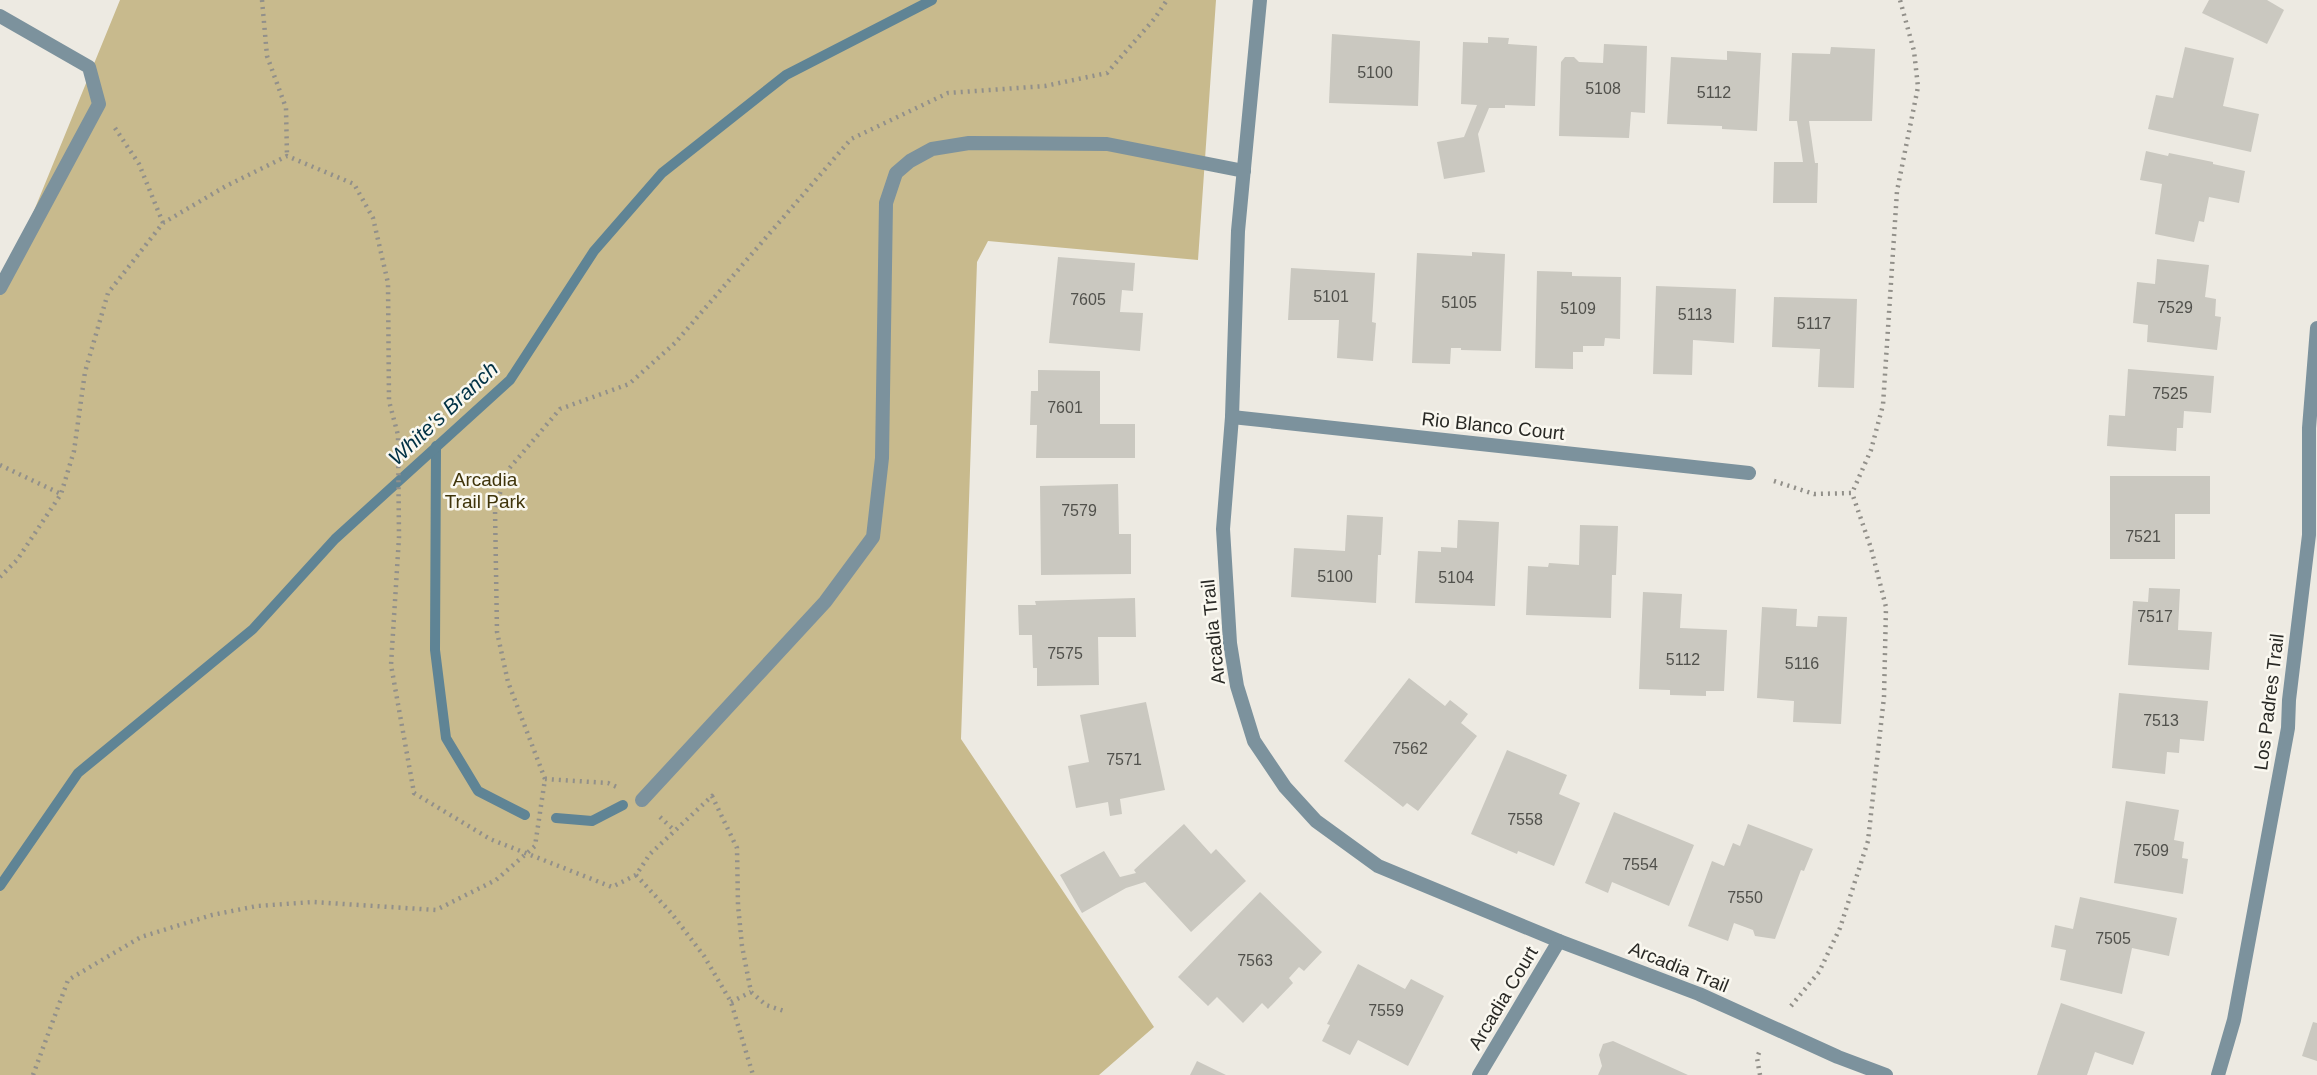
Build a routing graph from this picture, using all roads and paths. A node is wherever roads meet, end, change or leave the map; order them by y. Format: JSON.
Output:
{"nodes":[{"id":1,"x":261,"y":0,"type":"edge"},
{"id":2,"x":1167,"y":0,"type":"edge"},
{"id":3,"x":1260,"y":0,"type":"edge"},
{"id":4,"x":1900,"y":0,"type":"edge"},
{"id":5,"x":0,"y":16,"type":"edge"},
{"id":6,"x":98,"y":98,"type":"junction"},
{"id":7,"x":287,"y":156,"type":"junction"},
{"id":8,"x":1244,"y":170,"type":"junction"},
{"id":9,"x":163,"y":223,"type":"junction"},
{"id":10,"x":0,"y":288,"type":"edge"},
{"id":11,"x":2317,"y":328,"type":"edge"},
{"id":12,"x":1232,"y":417,"type":"junction"},
{"id":13,"x":0,"y":465,"type":"edge"},
{"id":14,"x":1749,"y":473,"type":"joint"},
{"id":15,"x":1852,"y":493,"type":"junction"},
{"id":16,"x":61,"y":494,"type":"junction"},
{"id":17,"x":0,"y":577,"type":"edge"},
{"id":18,"x":545,"y":779,"type":"junction"},
{"id":19,"x":642,"y":800,"type":"joint"},
{"id":20,"x":526,"y":854,"type":"junction"},
{"id":21,"x":636,"y":875,"type":"junction"},
{"id":22,"x":1559,"y":941,"type":"junction"},
{"id":23,"x":751,"y":992,"type":"junction"},
{"id":24,"x":732,"y":1002,"type":"junction"},
{"id":25,"x":785,"y":1011,"type":"dead end"},
{"id":26,"x":1770,"y":1027,"type":"junction"},
{"id":27,"x":33,"y":1075,"type":"edge"},
{"id":28,"x":753,"y":1075,"type":"edge"},
{"id":29,"x":1479,"y":1075,"type":"edge"},
{"id":30,"x":1759,"y":1075,"type":"edge"},
{"id":31,"x":1886,"y":1075,"type":"edge"},
{"id":32,"x":2218,"y":1075,"type":"edge"}],
"edges":[{"from":1,"to":7,"type":"path"},
{"from":2,"to":18,"type":"path"},
{"from":3,"to":8,"type":"street","name":"Arcadia Trail"},
{"from":4,"to":15,"type":"path"},
{"from":5,"to":6,"type":"street"},
{"from":6,"to":9,"type":"path"},
{"from":6,"to":10,"type":"street"},
{"from":7,"to":9,"type":"path"},
{"from":7,"to":20,"type":"path"},
{"from":8,"to":12,"type":"street","name":"Arcadia Trail"},
{"from":8,"to":19,"type":"street"},
{"from":9,"to":16,"type":"path"},
{"from":11,"to":32,"type":"street","name":"Los Padres Trail"},
{"from":12,"to":14,"type":"street","name":"Rio Blanco Court"},
{"from":12,"to":22,"type":"street","name":"Arcadia Trail"},
{"from":13,"to":16,"type":"path"},
{"from":14,"to":15,"type":"path"},
{"from":15,"to":26,"type":"path"},
{"from":16,"to":17,"type":"path"},
{"from":18,"to":19,"type":"path"},
{"from":18,"to":20,"type":"path"},
{"from":20,"to":21,"type":"path"},
{"from":20,"to":27,"type":"path"},
{"from":21,"to":23,"type":"path"},
{"from":21,"to":24,"type":"path"},
{"from":22,"to":26,"type":"street","name":"Arcadia Trail"},
{"from":22,"to":29,"type":"street","name":"Arcadia Court"},
{"from":23,"to":24,"type":"path"},
{"from":23,"to":25,"type":"path"},
{"from":24,"to":28,"type":"path"},
{"from":26,"to":30,"type":"path"},
{"from":26,"to":31,"type":"street","name":"Arcadia Trail"}]}
